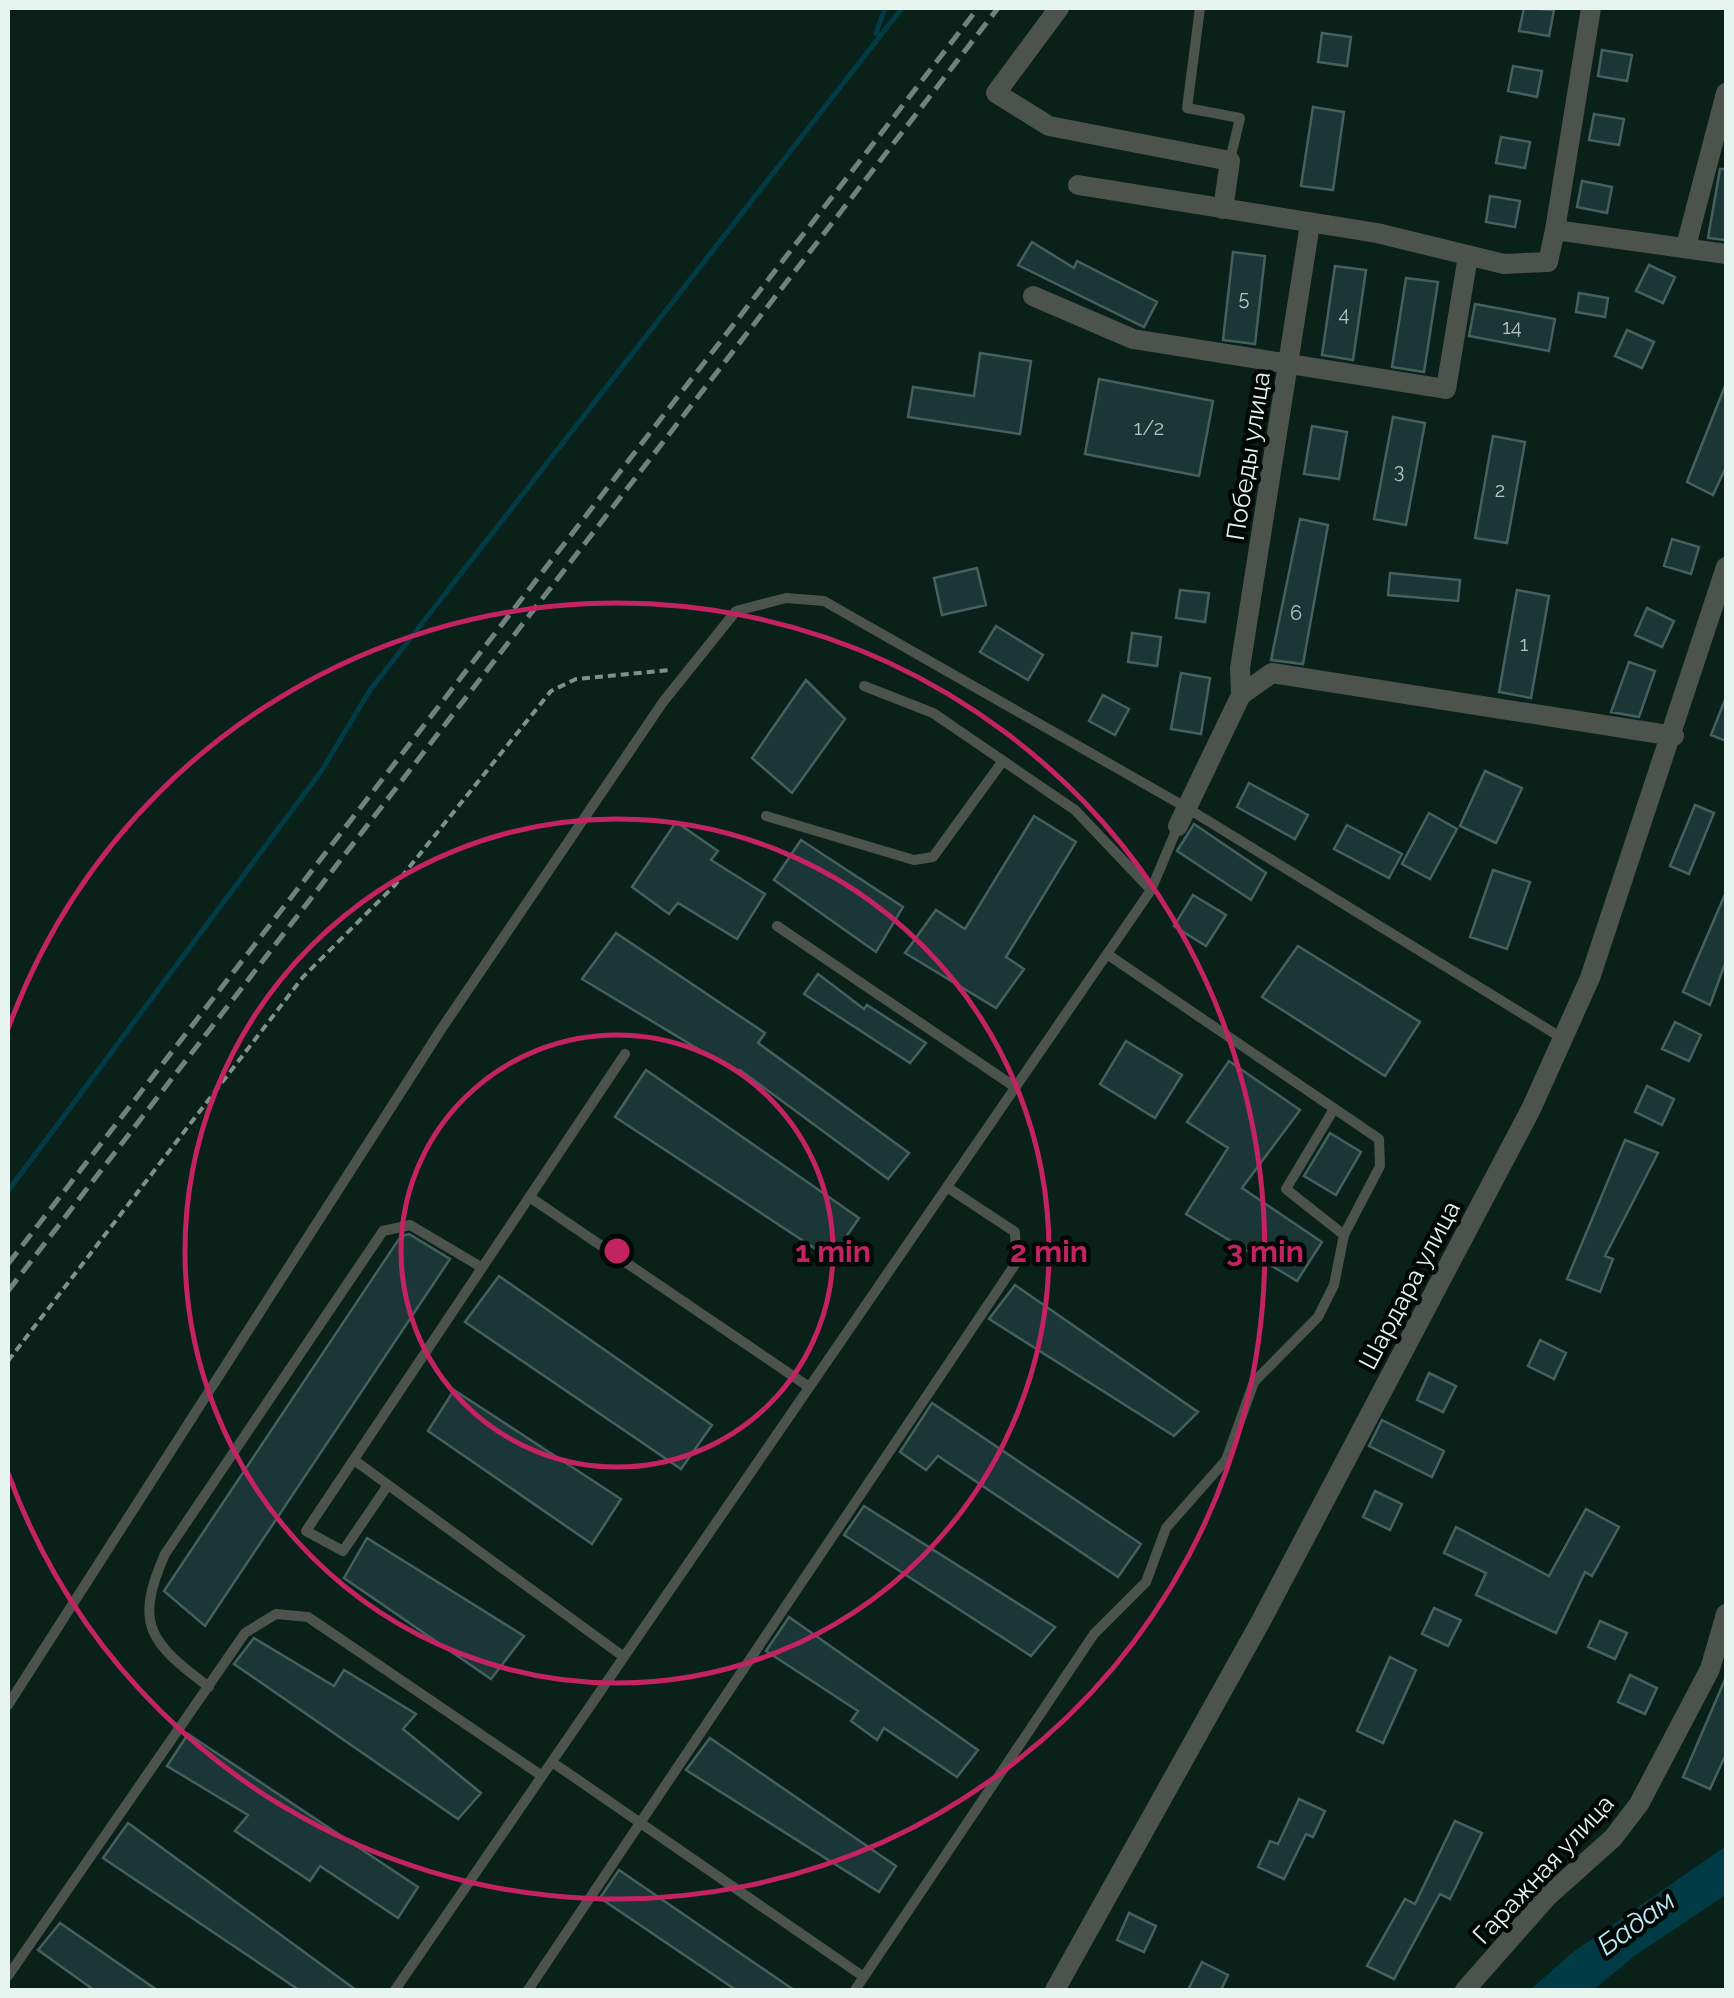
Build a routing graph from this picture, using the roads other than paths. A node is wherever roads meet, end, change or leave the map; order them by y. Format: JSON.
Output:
{"nodes":[{"id":1,"x":1060,"y":8,"type":"edge"},
{"id":2,"x":1200,"y":8,"type":"edge"},
{"id":3,"x":1591,"y":8,"type":"edge"},
{"id":4,"x":1726,"y":94,"type":"edge"},
{"id":5,"x":1230,"y":161,"type":"junction"},
{"id":6,"x":1078,"y":185,"type":"dead end"},
{"id":7,"x":1222,"y":210,"type":"junction"},
{"id":8,"x":1310,"y":224,"type":"junction"},
{"id":9,"x":1555,"y":230,"type":"junction"},
{"id":10,"x":1686,"y":246,"type":"junction"},
{"id":11,"x":1726,"y":254,"type":"edge"},
{"id":12,"x":1468,"y":256,"type":"junction"},
{"id":13,"x":1033,"y":296,"type":"dead end"},
{"id":14,"x":1288,"y":364,"type":"junction"},
{"id":15,"x":1726,"y":567,"type":"edge"},
{"id":16,"x":864,"y":686,"type":"dead end"},
{"id":17,"x":1241,"y":695,"type":"junction"},
{"id":18,"x":1674,"y":736,"type":"junction"},
{"id":19,"x":1002,"y":762,"type":"junction"},
{"id":20,"x":766,"y":816,"type":"dead end"},
{"id":21,"x":1182,"y":817,"type":"junction"},
{"id":22,"x":1151,"y":890,"type":"junction"},
{"id":23,"x":777,"y":926,"type":"dead end"},
{"id":24,"x":1107,"y":954,"type":"junction"},
{"id":25,"x":1562,"y":1038,"type":"junction"},
{"id":26,"x":626,"y":1054,"type":"dead end"},
{"id":27,"x":1015,"y":1088,"type":"junction"},
{"id":28,"x":1334,"y":1108,"type":"junction"},
{"id":29,"x":947,"y":1187,"type":"junction"},
{"id":30,"x":531,"y":1198,"type":"junction"},
{"id":31,"x":1344,"y":1235,"type":"junction"},
{"id":32,"x":481,"y":1267,"type":"junction"},
{"id":33,"x":810,"y":1387,"type":"junction"},
{"id":34,"x":354,"y":1460,"type":"junction"},
{"id":35,"x":388,"y":1485,"type":"junction"},
{"id":36,"x":1726,"y":1614,"type":"edge"},
{"id":37,"x":624,"y":1657,"type":"junction"},
{"id":38,"x":209,"y":1687,"type":"junction"},
{"id":39,"x":8,"y":1705,"type":"edge"},
{"id":40,"x":552,"y":1762,"type":"junction"},
{"id":41,"x":542,"y":1776,"type":"junction"},
{"id":42,"x":640,"y":1823,"type":"junction"},
{"id":43,"x":8,"y":1976,"type":"edge"},
{"id":44,"x":864,"y":1977,"type":"junction"},
{"id":45,"x":395,"y":1990,"type":"edge"},
{"id":46,"x":528,"y":1990,"type":"edge"},
{"id":47,"x":855,"y":1990,"type":"edge"},
{"id":48,"x":1055,"y":1990,"type":"edge"},
{"id":49,"x":1465,"y":1990,"type":"edge"}],
"edges":[{"from":1,"to":5,"type":"street"},
{"from":2,"to":5,"type":"lane"},
{"from":3,"to":9,"type":"street"},
{"from":4,"to":10,"type":"street"},
{"from":5,"to":7,"type":"street"},
{"from":6,"to":7,"type":"street"},
{"from":7,"to":8,"type":"street"},
{"from":8,"to":12,"type":"street"},
{"from":8,"to":14,"type":"street","name":"Победы улица"},
{"from":9,"to":10,"type":"street"},
{"from":9,"to":12,"type":"street"},
{"from":10,"to":11,"type":"street"},
{"from":12,"to":14,"type":"street"},
{"from":13,"to":14,"type":"street"},
{"from":14,"to":17,"type":"street","name":"Победы улица"},
{"from":15,"to":18,"type":"street","name":"Шардара улица"},
{"from":16,"to":19,"type":"lane"},
{"from":17,"to":18,"type":"street"},
{"from":17,"to":21,"type":"street"},
{"from":18,"to":25,"type":"street","name":"Шардара улица"},
{"from":19,"to":20,"type":"lane"},
{"from":19,"to":22,"type":"lane"},
{"from":21,"to":22,"type":"lane"},
{"from":21,"to":25,"type":"lane"},
{"from":21,"to":39,"type":"lane"},
{"from":22,"to":24,"type":"lane"},
{"from":23,"to":27,"type":"lane"},
{"from":24,"to":27,"type":"lane"},
{"from":24,"to":28,"type":"lane"},
{"from":25,"to":48,"type":"street","name":"Шардара улица"},
{"from":26,"to":30,"type":"lane"},
{"from":27,"to":29,"type":"lane"},
{"from":28,"to":31,"type":"lane"},
{"from":28,"to":31,"type":"lane"},
{"from":29,"to":33,"type":"lane"},
{"from":29,"to":42,"type":"lane"},
{"from":30,"to":32,"type":"lane"},
{"from":30,"to":33,"type":"lane"},
{"from":31,"to":44,"type":"lane"},
{"from":32,"to":34,"type":"lane"},
{"from":32,"to":38,"type":"lane"},
{"from":33,"to":37,"type":"lane"},
{"from":34,"to":35,"type":"lane"},
{"from":34,"to":35,"type":"lane"},
{"from":35,"to":37,"type":"lane"},
{"from":36,"to":49,"type":"street","name":"Гаражная улица"},
{"from":37,"to":40,"type":"lane"},
{"from":38,"to":41,"type":"lane"},
{"from":38,"to":43,"type":"lane"},
{"from":40,"to":41,"type":"lane"},
{"from":40,"to":42,"type":"lane"},
{"from":41,"to":45,"type":"lane"},
{"from":42,"to":44,"type":"lane"},
{"from":42,"to":46,"type":"lane"},
{"from":44,"to":47,"type":"lane"}]}
